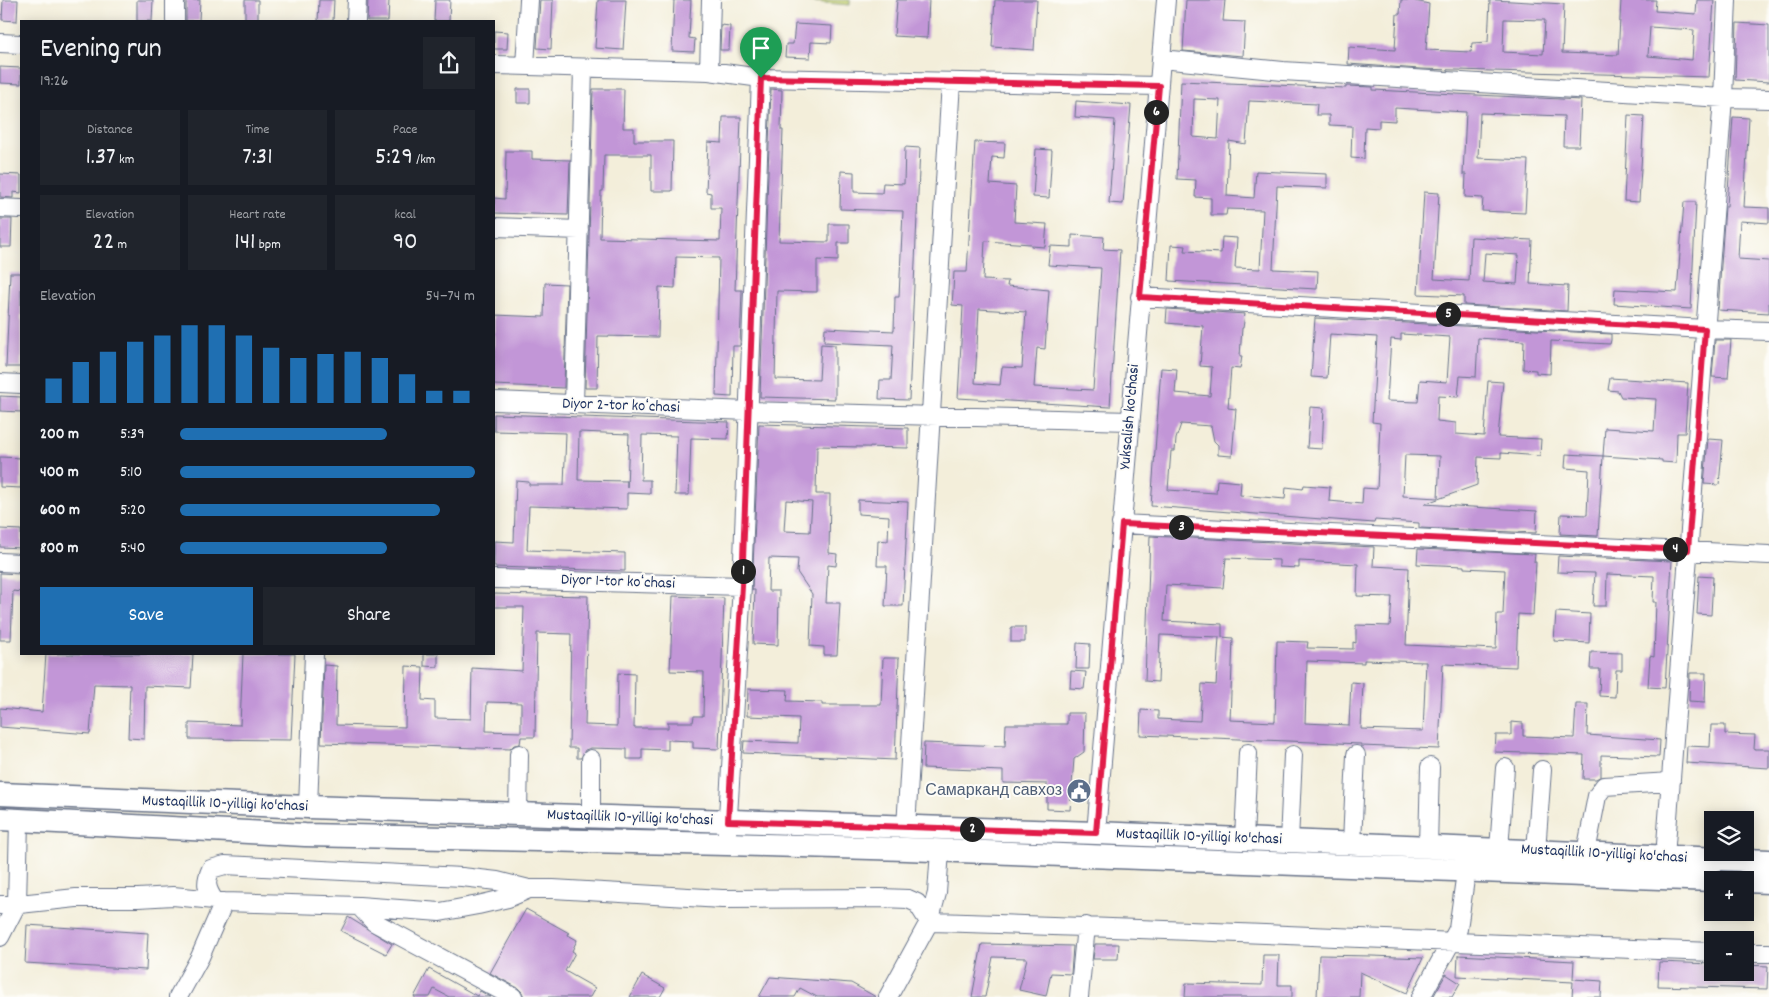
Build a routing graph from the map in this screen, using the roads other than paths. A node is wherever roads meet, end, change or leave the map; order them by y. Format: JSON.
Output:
{"nodes":[{"id":1,"x":175,"y":0,"type":"edge"},
{"id":2,"x":357,"y":0,"type":"edge"},
{"id":3,"x":528,"y":0,"type":"edge"},
{"id":4,"x":711,"y":0,"type":"edge"},
{"id":5,"x":1166,"y":0,"type":"edge"},
{"id":6,"x":1727,"y":0,"type":"edge"},
{"id":7,"x":175,"y":20,"type":"edge"},
{"id":8,"x":356,"y":20,"type":"edge"},
{"id":9,"x":0,"y":43,"type":"edge"},
{"id":10,"x":20,"y":44,"type":"edge"},
{"id":11,"x":1161,"y":59,"type":"junction"},
{"id":12,"x":495,"y":65,"type":"edge"},
{"id":13,"x":525,"y":66,"type":"junction"},
{"id":14,"x":583,"y":68,"type":"junction"},
{"id":15,"x":709,"y":71,"type":"junction"},
{"id":16,"x":761,"y":78,"type":"junction"},
{"id":17,"x":951,"y":82,"type":"junction"},
{"id":18,"x":1159,"y":86,"type":"junction"},
{"id":19,"x":1723,"y":98,"type":"junction"},
{"id":20,"x":1769,"y":99,"type":"edge"},
{"id":21,"x":0,"y":208,"type":"edge"},
{"id":22,"x":20,"y":209,"type":"edge"},
{"id":23,"x":495,"y":227,"type":"edge"},
{"id":24,"x":579,"y":230,"type":"junction"},
{"id":25,"x":1140,"y":297,"type":"junction"},
{"id":26,"x":1705,"y":329,"type":"junction"},
{"id":27,"x":1769,"y":331,"type":"edge"},
{"id":28,"x":0,"y":383,"type":"edge"},
{"id":29,"x":20,"y":384,"type":"edge"},
{"id":30,"x":495,"y":401,"type":"edge"},
{"id":31,"x":574,"y":404,"type":"junction"},
{"id":32,"x":749,"y":410,"type":"junction"},
{"id":33,"x":931,"y":416,"type":"junction"},
{"id":34,"x":1130,"y":421,"type":"junction"},
{"id":35,"x":1122,"y":524,"type":"junction"},
{"id":36,"x":1688,"y":550,"type":"junction"},
{"id":37,"x":1769,"y":554,"type":"edge"},
{"id":38,"x":0,"y":562,"type":"edge"},
{"id":39,"x":20,"y":563,"type":"edge"},
{"id":40,"x":495,"y":579,"type":"edge"},
{"id":41,"x":742,"y":586,"type":"junction"},
{"id":42,"x":314,"y":655,"type":"edge"},
{"id":43,"x":1248,"y":753,"type":"dead end"},
{"id":44,"x":519,"y":754,"type":"dead end"},
{"id":45,"x":1293,"y":755,"type":"dead end"},
{"id":46,"x":1356,"y":755,"type":"dead end"},
{"id":47,"x":591,"y":759,"type":"dead end"},
{"id":48,"x":1430,"y":767,"type":"dead end"},
{"id":49,"x":1504,"y":768,"type":"dead end"},
{"id":50,"x":1542,"y":770,"type":"dead end"},
{"id":51,"x":1671,"y":782,"type":"junction"},
{"id":52,"x":0,"y":794,"type":"edge"},
{"id":53,"x":308,"y":807,"type":"junction"},
{"id":54,"x":518,"y":814,"type":"junction"},
{"id":55,"x":591,"y":816,"type":"junction"},
{"id":56,"x":9,"y":819,"type":"edge"},
{"id":57,"x":728,"y":821,"type":"junction"},
{"id":58,"x":906,"y":827,"type":"junction"},
{"id":59,"x":1096,"y":833,"type":"junction"},
{"id":60,"x":1244,"y":839,"type":"junction"},
{"id":61,"x":1289,"y":841,"type":"junction"},
{"id":62,"x":1352,"y":843,"type":"junction"},
{"id":63,"x":727,"y":844,"type":"junction"},
{"id":64,"x":1428,"y":846,"type":"junction"},
{"id":65,"x":1499,"y":849,"type":"junction"},
{"id":66,"x":1536,"y":850,"type":"junction"},
{"id":67,"x":940,"y":851,"type":"junction"},
{"id":68,"x":1586,"y":852,"type":"junction"},
{"id":69,"x":1665,"y":856,"type":"junction"},
{"id":70,"x":1769,"y":861,"type":"edge"},
{"id":71,"x":1704,"y":880,"type":"edge"},
{"id":72,"x":1754,"y":881,"type":"edge"},
{"id":73,"x":1464,"y":882,"type":"junction"},
{"id":74,"x":1769,"y":882,"type":"edge"},
{"id":75,"x":529,"y":889,"type":"junction"},
{"id":76,"x":219,"y":901,"type":"junction"},
{"id":77,"x":8,"y":904,"type":"edge"},
{"id":78,"x":359,"y":906,"type":"junction"},
{"id":79,"x":929,"y":922,"type":"junction"},
{"id":80,"x":1086,"y":926,"type":"junction"},
{"id":81,"x":1454,"y":936,"type":"junction"},
{"id":82,"x":0,"y":937,"type":"edge"},
{"id":83,"x":1704,"y":952,"type":"edge"},
{"id":84,"x":1754,"y":953,"type":"edge"},
{"id":85,"x":1769,"y":953,"type":"edge"},
{"id":86,"x":184,"y":995,"type":"edge"},
{"id":87,"x":513,"y":997,"type":"edge"},
{"id":88,"x":888,"y":997,"type":"edge"},
{"id":89,"x":1079,"y":997,"type":"edge"},
{"id":90,"x":1421,"y":997,"type":"edge"}],
"edges":[{"from":1,"to":7,"type":"street"},
{"from":2,"to":8,"type":"street"},
{"from":3,"to":13,"type":"street"},
{"from":4,"to":15,"type":"street"},
{"from":5,"to":11,"type":"street","name":"Yuksalish ko'chasi"},
{"from":6,"to":19,"type":"street"},
{"from":9,"to":10,"type":"street"},
{"from":11,"to":18,"type":"street","name":"Yuksalish ko'chasi"},
{"from":11,"to":19,"type":"street"},
{"from":12,"to":13,"type":"street"},
{"from":13,"to":14,"type":"street"},
{"from":14,"to":15,"type":"street"},
{"from":14,"to":24,"type":"street"},
{"from":15,"to":16,"type":"street"},
{"from":16,"to":17,"type":"street"},
{"from":16,"to":32,"type":"street"},
{"from":17,"to":18,"type":"street"},
{"from":17,"to":33,"type":"street"},
{"from":18,"to":25,"type":"street","name":"Yuksalish ko'chasi"},
{"from":19,"to":20,"type":"street"},
{"from":19,"to":26,"type":"street"},
{"from":21,"to":22,"type":"street"},
{"from":23,"to":24,"type":"street"},
{"from":24,"to":31,"type":"street"},
{"from":25,"to":26,"type":"street"},
{"from":25,"to":34,"type":"street","name":"Yuksalish ko'chasi"},
{"from":26,"to":27,"type":"street"},
{"from":26,"to":36,"type":"street"},
{"from":28,"to":29,"type":"street"},
{"from":30,"to":31,"type":"street","name":"Diyor 2-tor koʻchasi"},
{"from":31,"to":32,"type":"street","name":"Diyor 2-tor koʻchasi"},
{"from":32,"to":33,"type":"street","name":"Diyor 2-tor koʻchasi"},
{"from":32,"to":41,"type":"street"},
{"from":33,"to":34,"type":"street","name":"Diyor 2-tor koʻchasi"},
{"from":33,"to":58,"type":"street"},
{"from":34,"to":35,"type":"street","name":"Yuksalish ko'chasi"},
{"from":35,"to":36,"type":"street"},
{"from":35,"to":59,"type":"street","name":"Yuksalish ko'chasi"},
{"from":36,"to":37,"type":"street"},
{"from":36,"to":51,"type":"street"},
{"from":38,"to":39,"type":"street"},
{"from":40,"to":41,"type":"street","name":"Diyor 1-tor koʻchasi"},
{"from":41,"to":57,"type":"street"},
{"from":42,"to":53,"type":"street"},
{"from":43,"to":60,"type":"street"},
{"from":44,"to":54,"type":"street"},
{"from":45,"to":61,"type":"street"},
{"from":46,"to":62,"type":"street"},
{"from":47,"to":55,"type":"street"},
{"from":48,"to":64,"type":"street"},
{"from":49,"to":65,"type":"street"},
{"from":50,"to":66,"type":"street"},
{"from":51,"to":68,"type":"street"},
{"from":51,"to":69,"type":"street"},
{"from":52,"to":53,"type":"main road","name":"Mustaqillik 10-yilligi ko'chasi"},
{"from":53,"to":54,"type":"main road","name":"Mustaqillik 10-yilligi ko'chasi"},
{"from":54,"to":55,"type":"main road","name":"Mustaqillik 10-yilligi ko'chasi"},
{"from":55,"to":57,"type":"main road","name":"Mustaqillik 10-yilligi ko'chasi"},
{"from":56,"to":63,"type":"main road","name":"Mustaqillik 10-yilligi ko'chasi"},
{"from":56,"to":77,"type":"street"},
{"from":57,"to":58,"type":"main road","name":"Mustaqillik 10-yilligi ko'chasi"},
{"from":57,"to":63,"type":"street"},
{"from":58,"to":59,"type":"main road","name":"Mustaqillik 10-yilligi ko'chasi"},
{"from":59,"to":60,"type":"main road","name":"Mustaqillik 10-yilligi ko'chasi"},
{"from":60,"to":61,"type":"main road","name":"Mustaqillik 10-yilligi ko'chasi"},
{"from":61,"to":62,"type":"main road","name":"Mustaqillik 10-yilligi ko'chasi"},
{"from":62,"to":64,"type":"main road","name":"Mustaqillik 10-yilligi ko'chasi"},
{"from":63,"to":67,"type":"main road","name":"Mustaqillik 10-yilligi ko'chasi"},
{"from":64,"to":65,"type":"main road","name":"Mustaqillik 10-yilligi ko'chasi"},
{"from":65,"to":66,"type":"main road","name":"Mustaqillik 10-yilligi ko'chasi"},
{"from":66,"to":68,"type":"main road","name":"Mustaqillik 10-yilligi ko'chasi"},
{"from":67,"to":73,"type":"main road","name":"Mustaqillik 10-yilligi ko'chasi"},
{"from":67,"to":79,"type":"street"},
{"from":68,"to":69,"type":"main road","name":"Mustaqillik 10-yilligi ko'chasi"},
{"from":69,"to":70,"type":"main road","name":"Mustaqillik 10-yilligi ko'chasi"},
{"from":71,"to":73,"type":"main road","name":"Mustaqillik 10-yilligi ko'chasi"},
{"from":72,"to":74,"type":"main road"},
{"from":73,"to":81,"type":"street"},
{"from":75,"to":76,"type":"street"},
{"from":75,"to":78,"type":"street"},
{"from":75,"to":79,"type":"street"},
{"from":76,"to":77,"type":"street"},
{"from":76,"to":78,"type":"street"},
{"from":76,"to":86,"type":"street"},
{"from":77,"to":82,"type":"street"},
{"from":78,"to":87,"type":"street"},
{"from":79,"to":80,"type":"street"},
{"from":79,"to":88,"type":"street"},
{"from":80,"to":81,"type":"street"},
{"from":80,"to":89,"type":"street"},
{"from":81,"to":83,"type":"street"},
{"from":81,"to":90,"type":"street"},
{"from":84,"to":85,"type":"street"}]}
